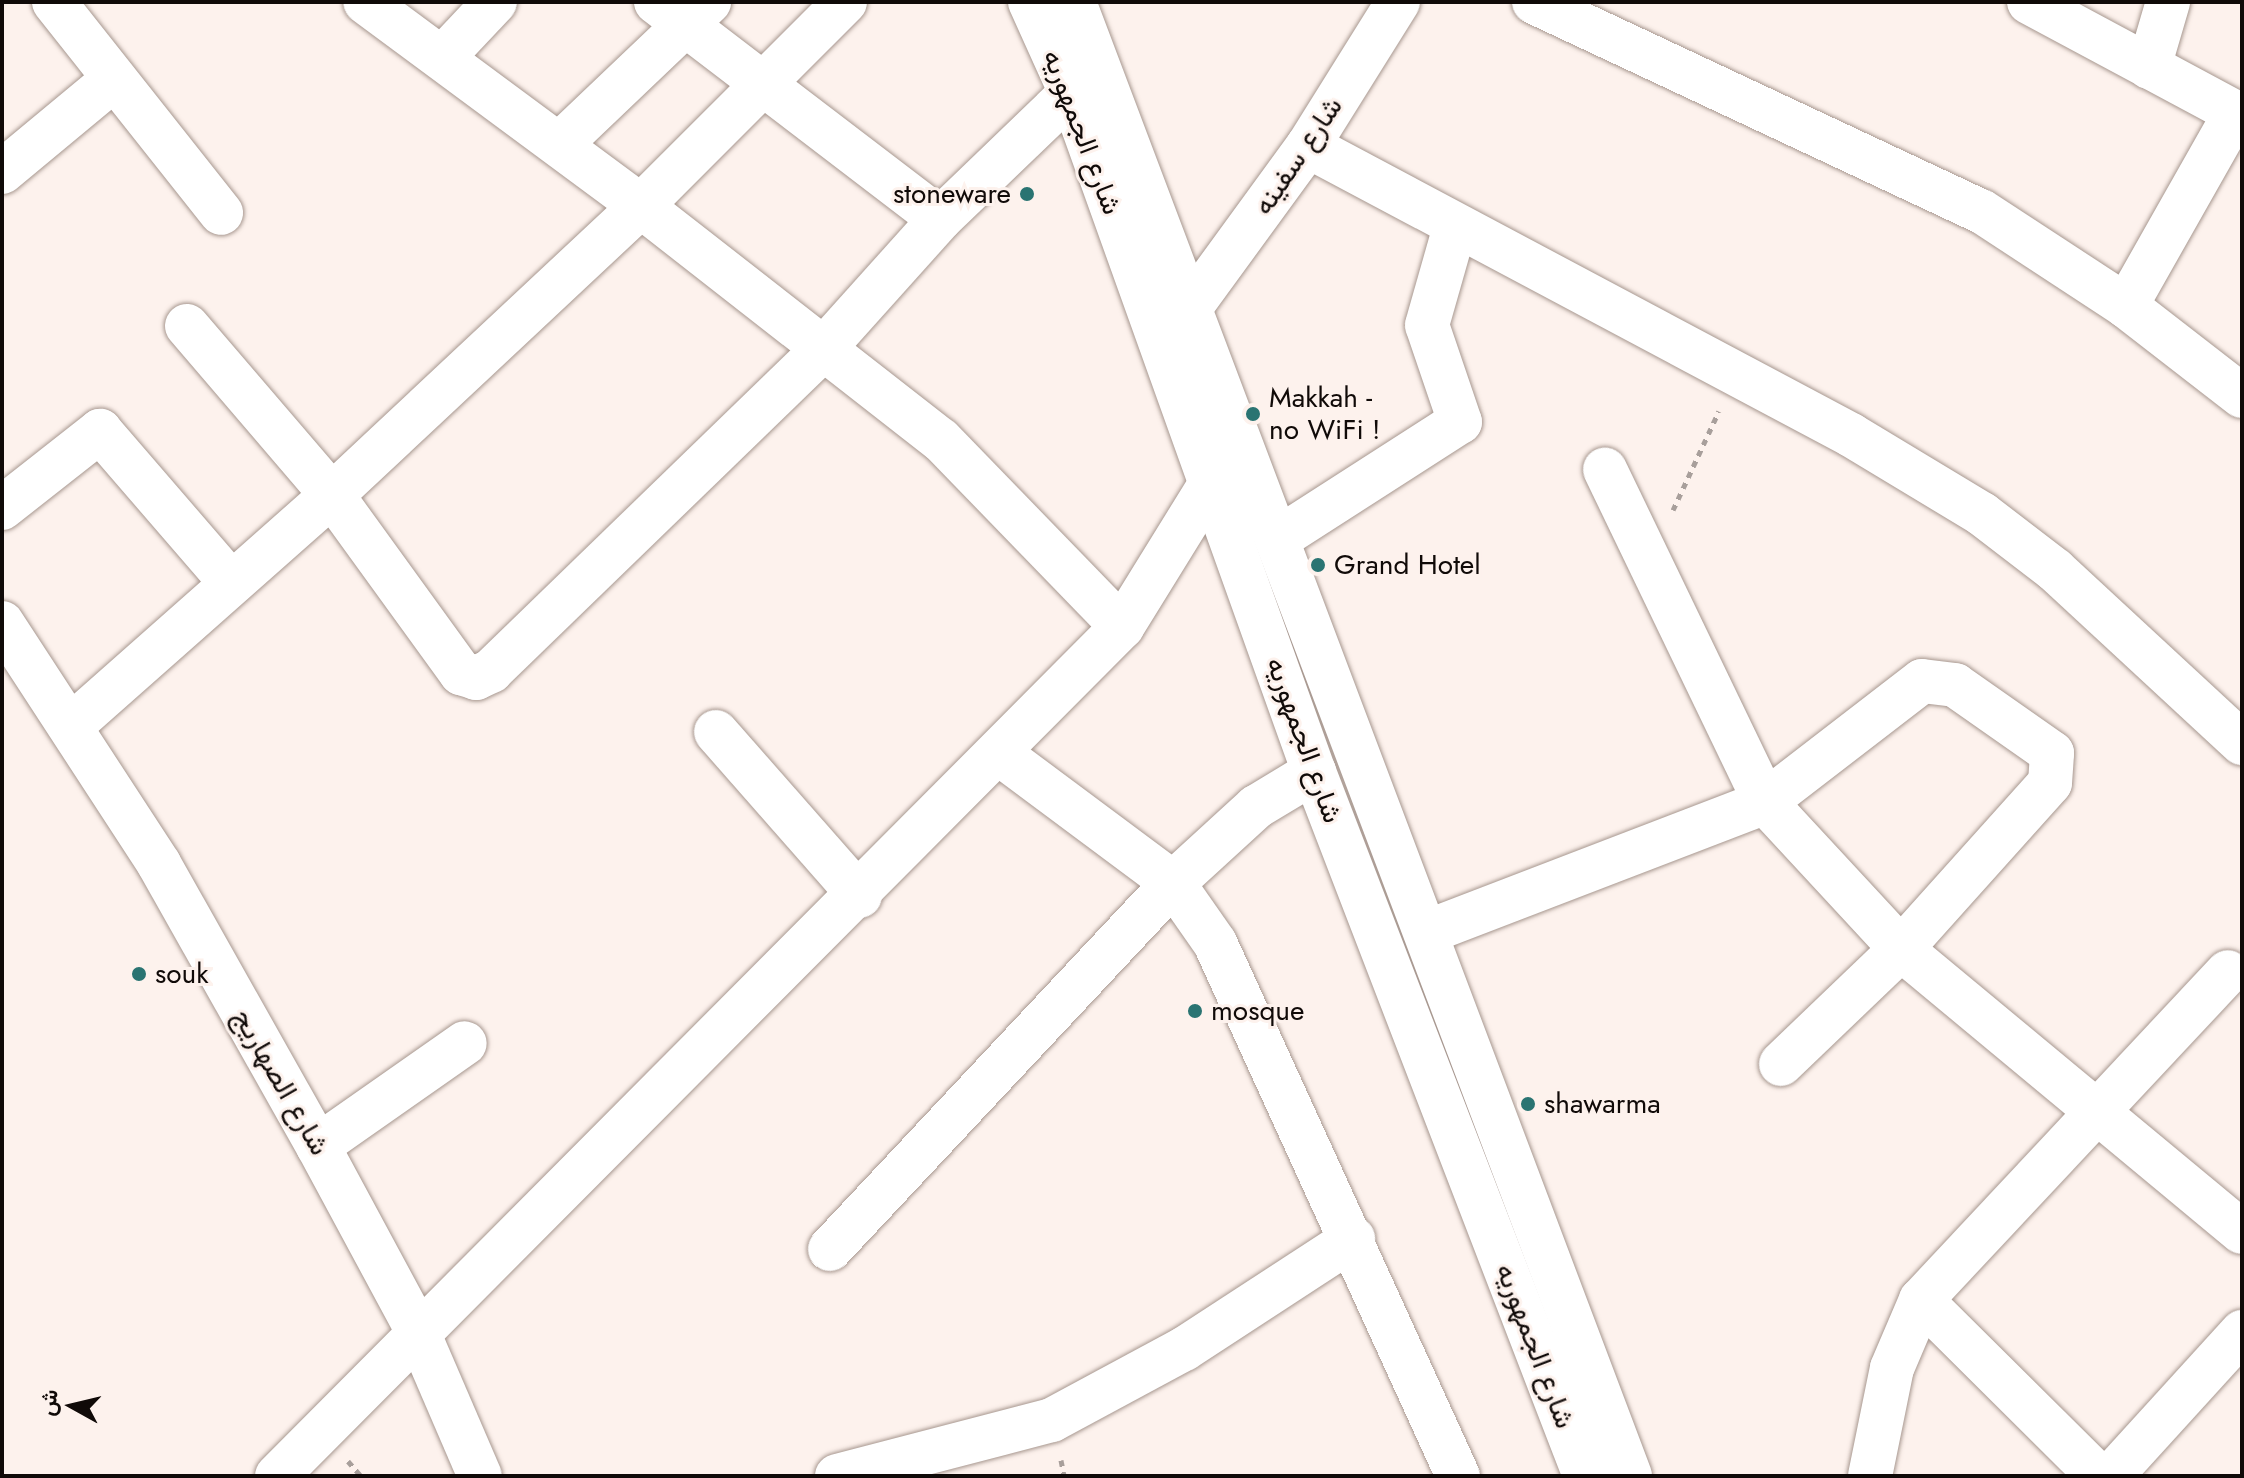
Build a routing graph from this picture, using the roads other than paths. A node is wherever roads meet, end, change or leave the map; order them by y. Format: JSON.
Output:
{"nodes":[{"id":1,"x":54,"y":2,"type":"edge"},
{"id":2,"x":365,"y":2,"type":"edge"},
{"id":3,"x":495,"y":2,"type":"edge"},
{"id":4,"x":845,"y":2,"type":"edge"},
{"id":5,"x":1030,"y":2,"type":"edge"},
{"id":6,"x":1074,"y":2,"type":"edge"},
{"id":7,"x":1398,"y":2,"type":"edge"},
{"id":8,"x":1534,"y":2,"type":"edge"},
{"id":9,"x":2029,"y":2,"type":"edge"},
{"id":10,"x":2168,"y":2,"type":"edge"},
{"id":11,"x":683,"y":9,"type":"edge"},
{"id":12,"x":445,"y":55,"type":"junction"},
{"id":13,"x":2149,"y":67,"type":"junction"},
{"id":14,"x":113,"y":80,"type":"junction"},
{"id":15,"x":768,"y":84,"type":"junction"},
{"id":16,"x":1071,"y":93,"type":"junction"},
{"id":17,"x":2239,"y":114,"type":"edge"},
{"id":18,"x":560,"y":144,"type":"junction"},
{"id":19,"x":1308,"y":146,"type":"junction"},
{"id":20,"x":2,"y":172,"type":"edge"},
{"id":21,"x":641,"y":206,"type":"junction"},
{"id":22,"x":221,"y":213,"type":"dead end"},
{"id":23,"x":940,"y":219,"type":"junction"},
{"id":24,"x":1455,"y":227,"type":"junction"},
{"id":25,"x":1192,"y":305,"type":"junction"},
{"id":26,"x":2126,"y":306,"type":"junction"},
{"id":27,"x":187,"y":326,"type":"dead end"},
{"id":28,"x":827,"y":345,"type":"junction"},
{"id":29,"x":2242,"y":396,"type":"edge"},
{"id":30,"x":1605,"y":469,"type":"dead end"},
{"id":31,"x":1211,"y":483,"type":"junction"},
{"id":32,"x":332,"y":495,"type":"junction"},
{"id":33,"x":2,"y":508,"type":"edge"},
{"id":34,"x":1279,"y":538,"type":"junction"},
{"id":35,"x":231,"y":583,"type":"junction"},
{"id":36,"x":2,"y":623,"type":"edge"},
{"id":37,"x":1122,"y":627,"type":"junction"},
{"id":38,"x":72,"y":725,"type":"junction"},
{"id":39,"x":716,"y":732,"type":"dead end"},
{"id":40,"x":2242,"y":743,"type":"edge"},
{"id":41,"x":1000,"y":754,"type":"junction"},
{"id":42,"x":1314,"y":772,"type":"junction"},
{"id":43,"x":1765,"y":802,"type":"junction"},
{"id":44,"x":1173,"y":883,"type":"junction"},
{"id":45,"x":860,"y":896,"type":"junction"},
{"id":46,"x":1427,"y":932,"type":"junction"},
{"id":47,"x":1901,"y":949,"type":"junction"},
{"id":48,"x":2228,"y":972,"type":"dead end"},
{"id":49,"x":465,"y":1043,"type":"dead end"},
{"id":50,"x":1781,"y":1064,"type":"dead end"},
{"id":51,"x":2094,"y":1115,"type":"junction"},
{"id":52,"x":318,"y":1146,"type":"junction"},
{"id":53,"x":2242,"y":1232,"type":"edge"},
{"id":54,"x":1353,"y":1239,"type":"junction"},
{"id":55,"x":830,"y":1249,"type":"dead end"},
{"id":56,"x":1921,"y":1300,"type":"junction"},
{"id":57,"x":417,"y":1330,"type":"junction"},
{"id":58,"x":2242,"y":1332,"type":"edge"},
{"id":59,"x":277,"y":1476,"type":"edge"},
{"id":60,"x":480,"y":1476,"type":"edge"},
{"id":61,"x":837,"y":1476,"type":"edge"},
{"id":62,"x":1458,"y":1476,"type":"edge"},
{"id":63,"x":1585,"y":1476,"type":"edge"},
{"id":64,"x":1630,"y":1476,"type":"edge"},
{"id":65,"x":1870,"y":1476,"type":"edge"},
{"id":66,"x":2098,"y":1476,"type":"edge"},
{"id":67,"x":2111,"y":1476,"type":"edge"}],
"edges":[{"from":1,"to":14,"type":"street"},
{"from":2,"to":12,"type":"street"},
{"from":3,"to":12,"type":"street"},
{"from":4,"to":15,"type":"street"},
{"from":5,"to":16,"type":"street","name":"شارع الجمهوريه"},
{"from":6,"to":25,"type":"street","name":"شارع الجمهوريه"},
{"from":7,"to":19,"type":"street","name":"شارع سفينه"},
{"from":8,"to":26,"type":"street"},
{"from":9,"to":13,"type":"street"},
{"from":10,"to":13,"type":"street"},
{"from":11,"to":15,"type":"street"},
{"from":11,"to":18,"type":"street"},
{"from":12,"to":18,"type":"street"},
{"from":13,"to":17,"type":"street"},
{"from":14,"to":20,"type":"street"},
{"from":14,"to":22,"type":"street"},
{"from":15,"to":21,"type":"street"},
{"from":15,"to":23,"type":"street"},
{"from":16,"to":23,"type":"street"},
{"from":16,"to":31,"type":"street","name":"شارع الجمهوريه"},
{"from":17,"to":26,"type":"street"},
{"from":18,"to":21,"type":"street"},
{"from":19,"to":24,"type":"street"},
{"from":19,"to":25,"type":"street","name":"شارع سفينه"},
{"from":21,"to":28,"type":"street"},
{"from":21,"to":32,"type":"street"},
{"from":23,"to":28,"type":"street"},
{"from":24,"to":34,"type":"street"},
{"from":24,"to":40,"type":"street"},
{"from":25,"to":34,"type":"street","name":"شارع الجمهوريه"},
{"from":26,"to":29,"type":"street"},
{"from":27,"to":32,"type":"street"},
{"from":28,"to":32,"type":"street"},
{"from":28,"to":37,"type":"street"},
{"from":30,"to":43,"type":"street"},
{"from":31,"to":37,"type":"street"},
{"from":31,"to":42,"type":"street","name":"شارع الجمهوريه"},
{"from":32,"to":35,"type":"street"},
{"from":33,"to":35,"type":"street"},
{"from":34,"to":46,"type":"street","name":"شارع الجمهوريه"},
{"from":35,"to":38,"type":"street"},
{"from":36,"to":38,"type":"street","name":"شارع الصهاريج"},
{"from":37,"to":41,"type":"street"},
{"from":38,"to":52,"type":"street","name":"شارع الصهاريج"},
{"from":39,"to":45,"type":"street"},
{"from":41,"to":44,"type":"street"},
{"from":41,"to":45,"type":"street"},
{"from":42,"to":44,"type":"street"},
{"from":42,"to":63,"type":"street","name":"شارع الجمهوريه"},
{"from":43,"to":46,"type":"street"},
{"from":43,"to":47,"type":"street"},
{"from":43,"to":47,"type":"street"},
{"from":44,"to":54,"type":"street"},
{"from":44,"to":55,"type":"street"},
{"from":45,"to":57,"type":"street"},
{"from":46,"to":64,"type":"street","name":"شارع الجمهوريه"},
{"from":47,"to":50,"type":"street"},
{"from":47,"to":51,"type":"street"},
{"from":48,"to":51,"type":"street"},
{"from":49,"to":52,"type":"street"},
{"from":51,"to":53,"type":"street"},
{"from":51,"to":56,"type":"street"},
{"from":52,"to":57,"type":"street","name":"شارع الصهاريج"},
{"from":54,"to":61,"type":"street"},
{"from":54,"to":62,"type":"street"},
{"from":56,"to":65,"type":"street"},
{"from":56,"to":66,"type":"street"},
{"from":57,"to":59,"type":"street"},
{"from":57,"to":60,"type":"street","name":"شارع الصهاريج"},
{"from":58,"to":67,"type":"street"}]}
